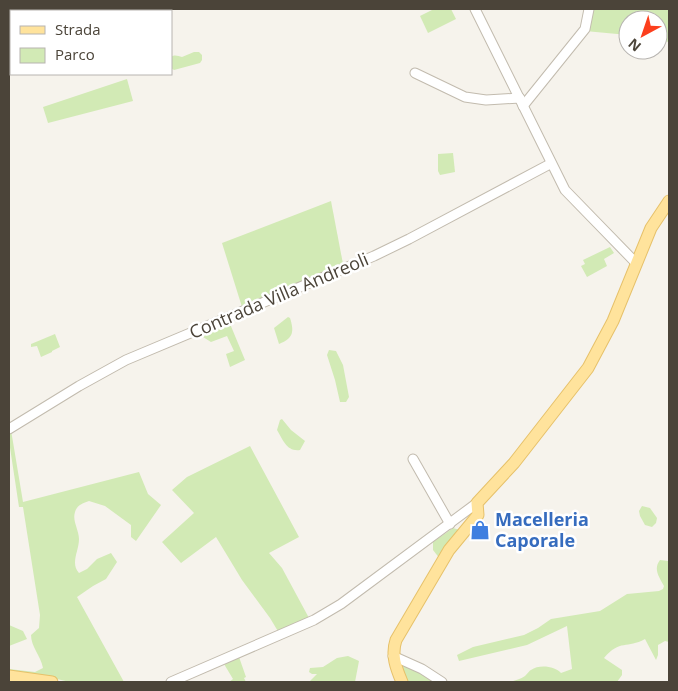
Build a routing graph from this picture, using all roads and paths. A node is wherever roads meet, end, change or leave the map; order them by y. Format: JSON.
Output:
{"nodes":[{"id":1,"x":475,"y":9,"type":"edge"},
{"id":2,"x":588,"y":9,"type":"edge"},
{"id":3,"x":415,"y":73,"type":"dead end"},
{"id":4,"x":521,"y":102,"type":"junction"},
{"id":5,"x":550,"y":164,"type":"junction"},
{"id":6,"x":669,"y":201,"type":"edge"},
{"id":7,"x":636,"y":263,"type":"junction"},
{"id":8,"x":9,"y":429,"type":"edge"},
{"id":9,"x":413,"y":459,"type":"dead end"},
{"id":10,"x":478,"y":503,"type":"junction"},
{"id":11,"x":450,"y":524,"type":"junction"},
{"id":12,"x":394,"y":656,"type":"junction"},
{"id":13,"x":9,"y":676,"type":"edge"},
{"id":14,"x":52,"y":682,"type":"edge"},
{"id":15,"x":171,"y":682,"type":"edge"},
{"id":16,"x":402,"y":682,"type":"edge"},
{"id":17,"x":442,"y":682,"type":"edge"}],
"edges":[{"from":1,"to":4,"type":"street"},
{"from":2,"to":4,"type":"street"},
{"from":3,"to":4,"type":"street"},
{"from":4,"to":5,"type":"street"},
{"from":5,"to":7,"type":"street"},
{"from":5,"to":8,"type":"street","name":"Contrada Villa Andreoli"},
{"from":6,"to":7,"type":"main road"},
{"from":7,"to":10,"type":"main road"},
{"from":9,"to":11,"type":"street"},
{"from":10,"to":11,"type":"street"},
{"from":10,"to":12,"type":"main road"},
{"from":11,"to":15,"type":"street"},
{"from":12,"to":16,"type":"main road"},
{"from":12,"to":17,"type":"street"},
{"from":13,"to":14,"type":"main road"}]}
